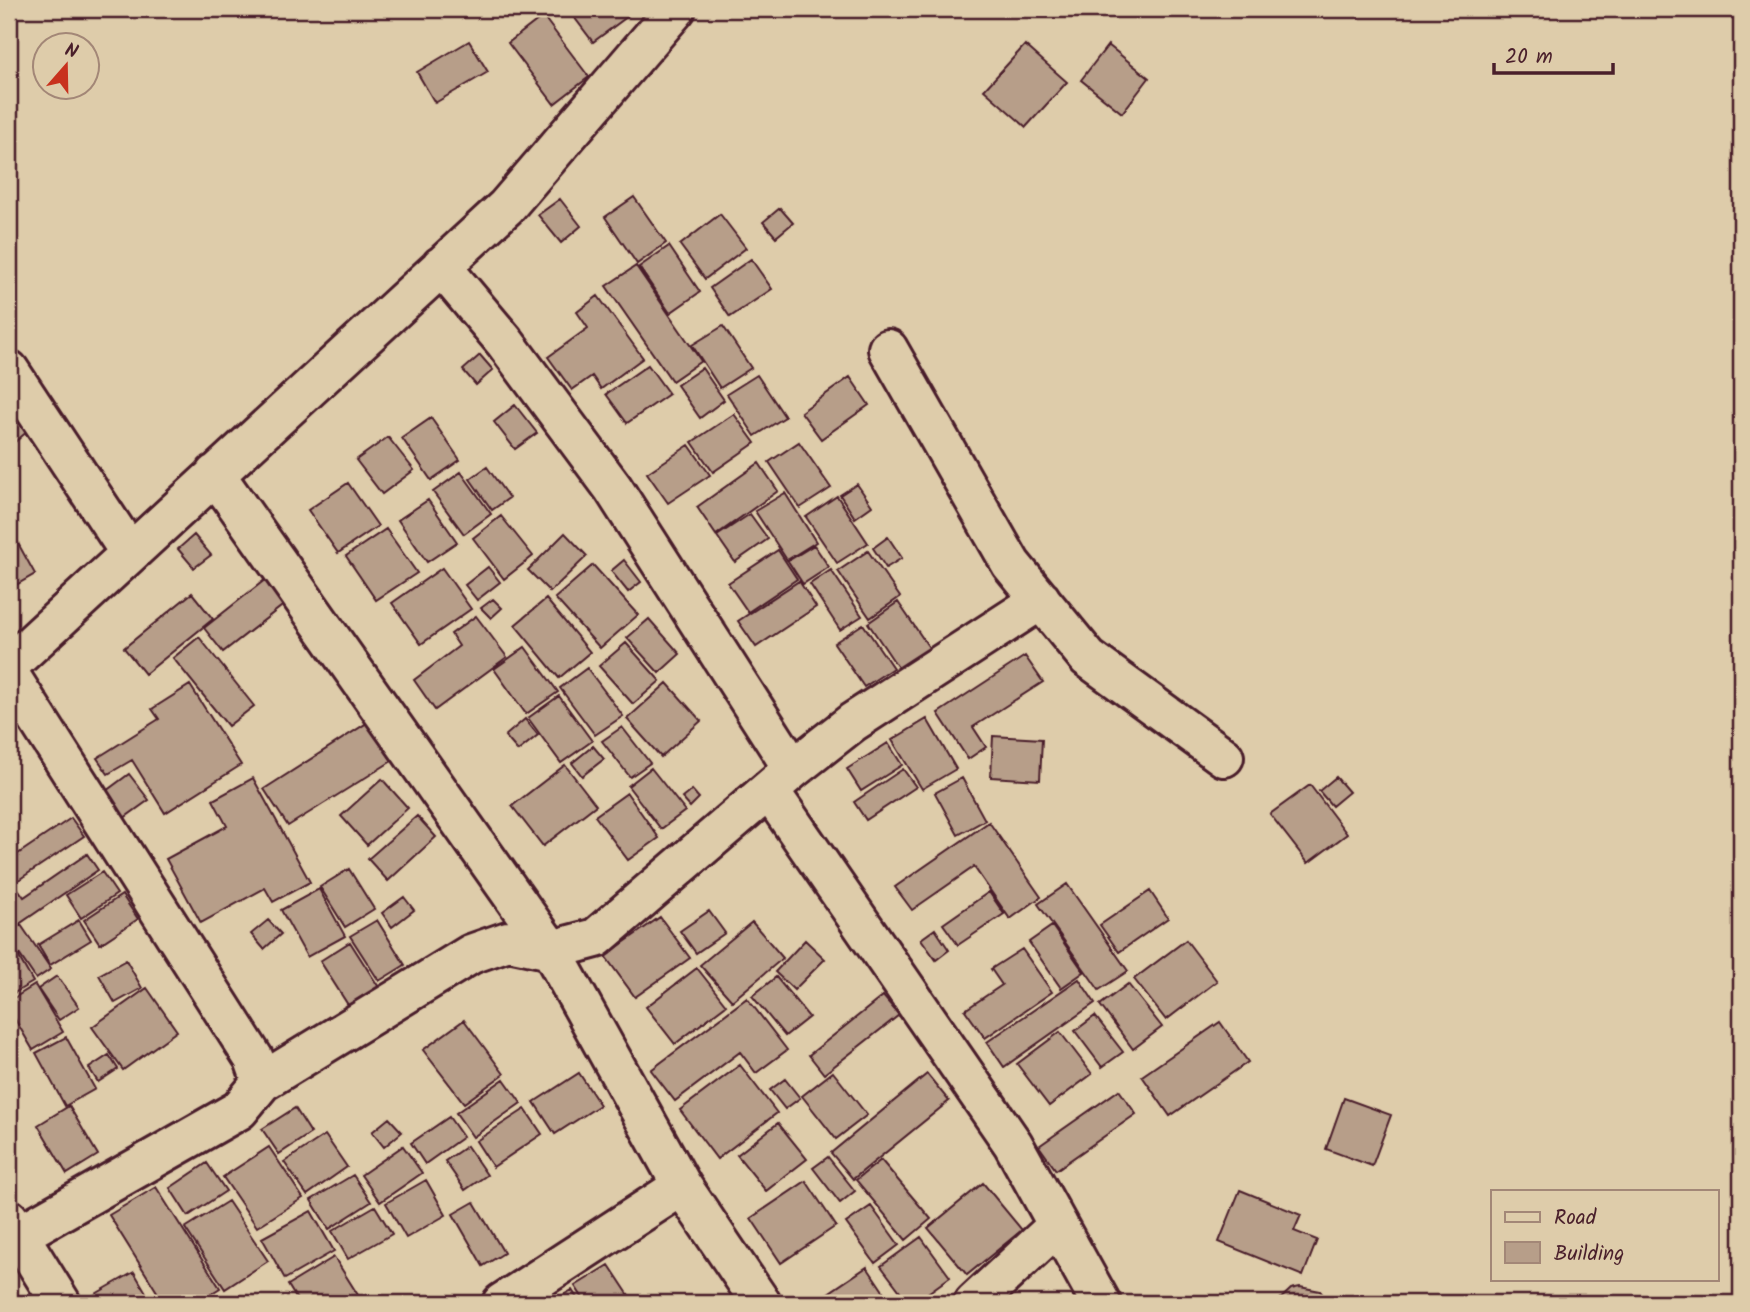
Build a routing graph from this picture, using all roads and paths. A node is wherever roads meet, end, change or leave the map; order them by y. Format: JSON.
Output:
{"nodes":[{"id":1,"x":676,"y":9,"type":"edge"},
{"id":2,"x":441,"y":266,"type":"junction"},
{"id":3,"x":888,"y":349,"type":"dead end"},
{"id":4,"x":9,"y":370,"type":"edge"},
{"id":5,"x":215,"y":474,"type":"junction"},
{"id":6,"x":130,"y":553,"type":"junction"},
{"id":7,"x":1041,"y":600,"type":"junction"},
{"id":8,"x":9,"y":665,"type":"edge"},
{"id":9,"x":9,"y":674,"type":"edge"},
{"id":10,"x":1224,"y":757,"type":"dead end"},
{"id":11,"x":781,"y":780,"type":"junction"},
{"id":12,"x":551,"y":950,"type":"junction"},
{"id":13,"x":262,"y":1082,"type":"junction"},
{"id":14,"x":682,"y":1186,"type":"junction"},
{"id":15,"x":1058,"y":1225,"type":"junction"},
{"id":16,"x":14,"y":1227,"type":"edge"},
{"id":17,"x":61,"y":1303,"type":"edge"},
{"id":18,"x":502,"y":1303,"type":"edge"},
{"id":19,"x":761,"y":1303,"type":"edge"},
{"id":20,"x":974,"y":1303,"type":"edge"},
{"id":21,"x":1101,"y":1303,"type":"edge"}],
"edges":[{"from":1,"to":2,"type":"street"},
{"from":2,"to":5,"type":"street"},
{"from":2,"to":11,"type":"street"},
{"from":3,"to":7,"type":"street"},
{"from":4,"to":6,"type":"street"},
{"from":5,"to":6,"type":"street"},
{"from":5,"to":12,"type":"street"},
{"from":6,"to":8,"type":"street"},
{"from":7,"to":10,"type":"street"},
{"from":7,"to":11,"type":"street"},
{"from":9,"to":13,"type":"street"},
{"from":11,"to":12,"type":"street"},
{"from":11,"to":15,"type":"street"},
{"from":12,"to":13,"type":"street"},
{"from":12,"to":14,"type":"street"},
{"from":13,"to":16,"type":"street"},
{"from":14,"to":18,"type":"street"},
{"from":14,"to":19,"type":"street"},
{"from":15,"to":20,"type":"street"},
{"from":15,"to":21,"type":"street"},
{"from":16,"to":17,"type":"street"}]}
